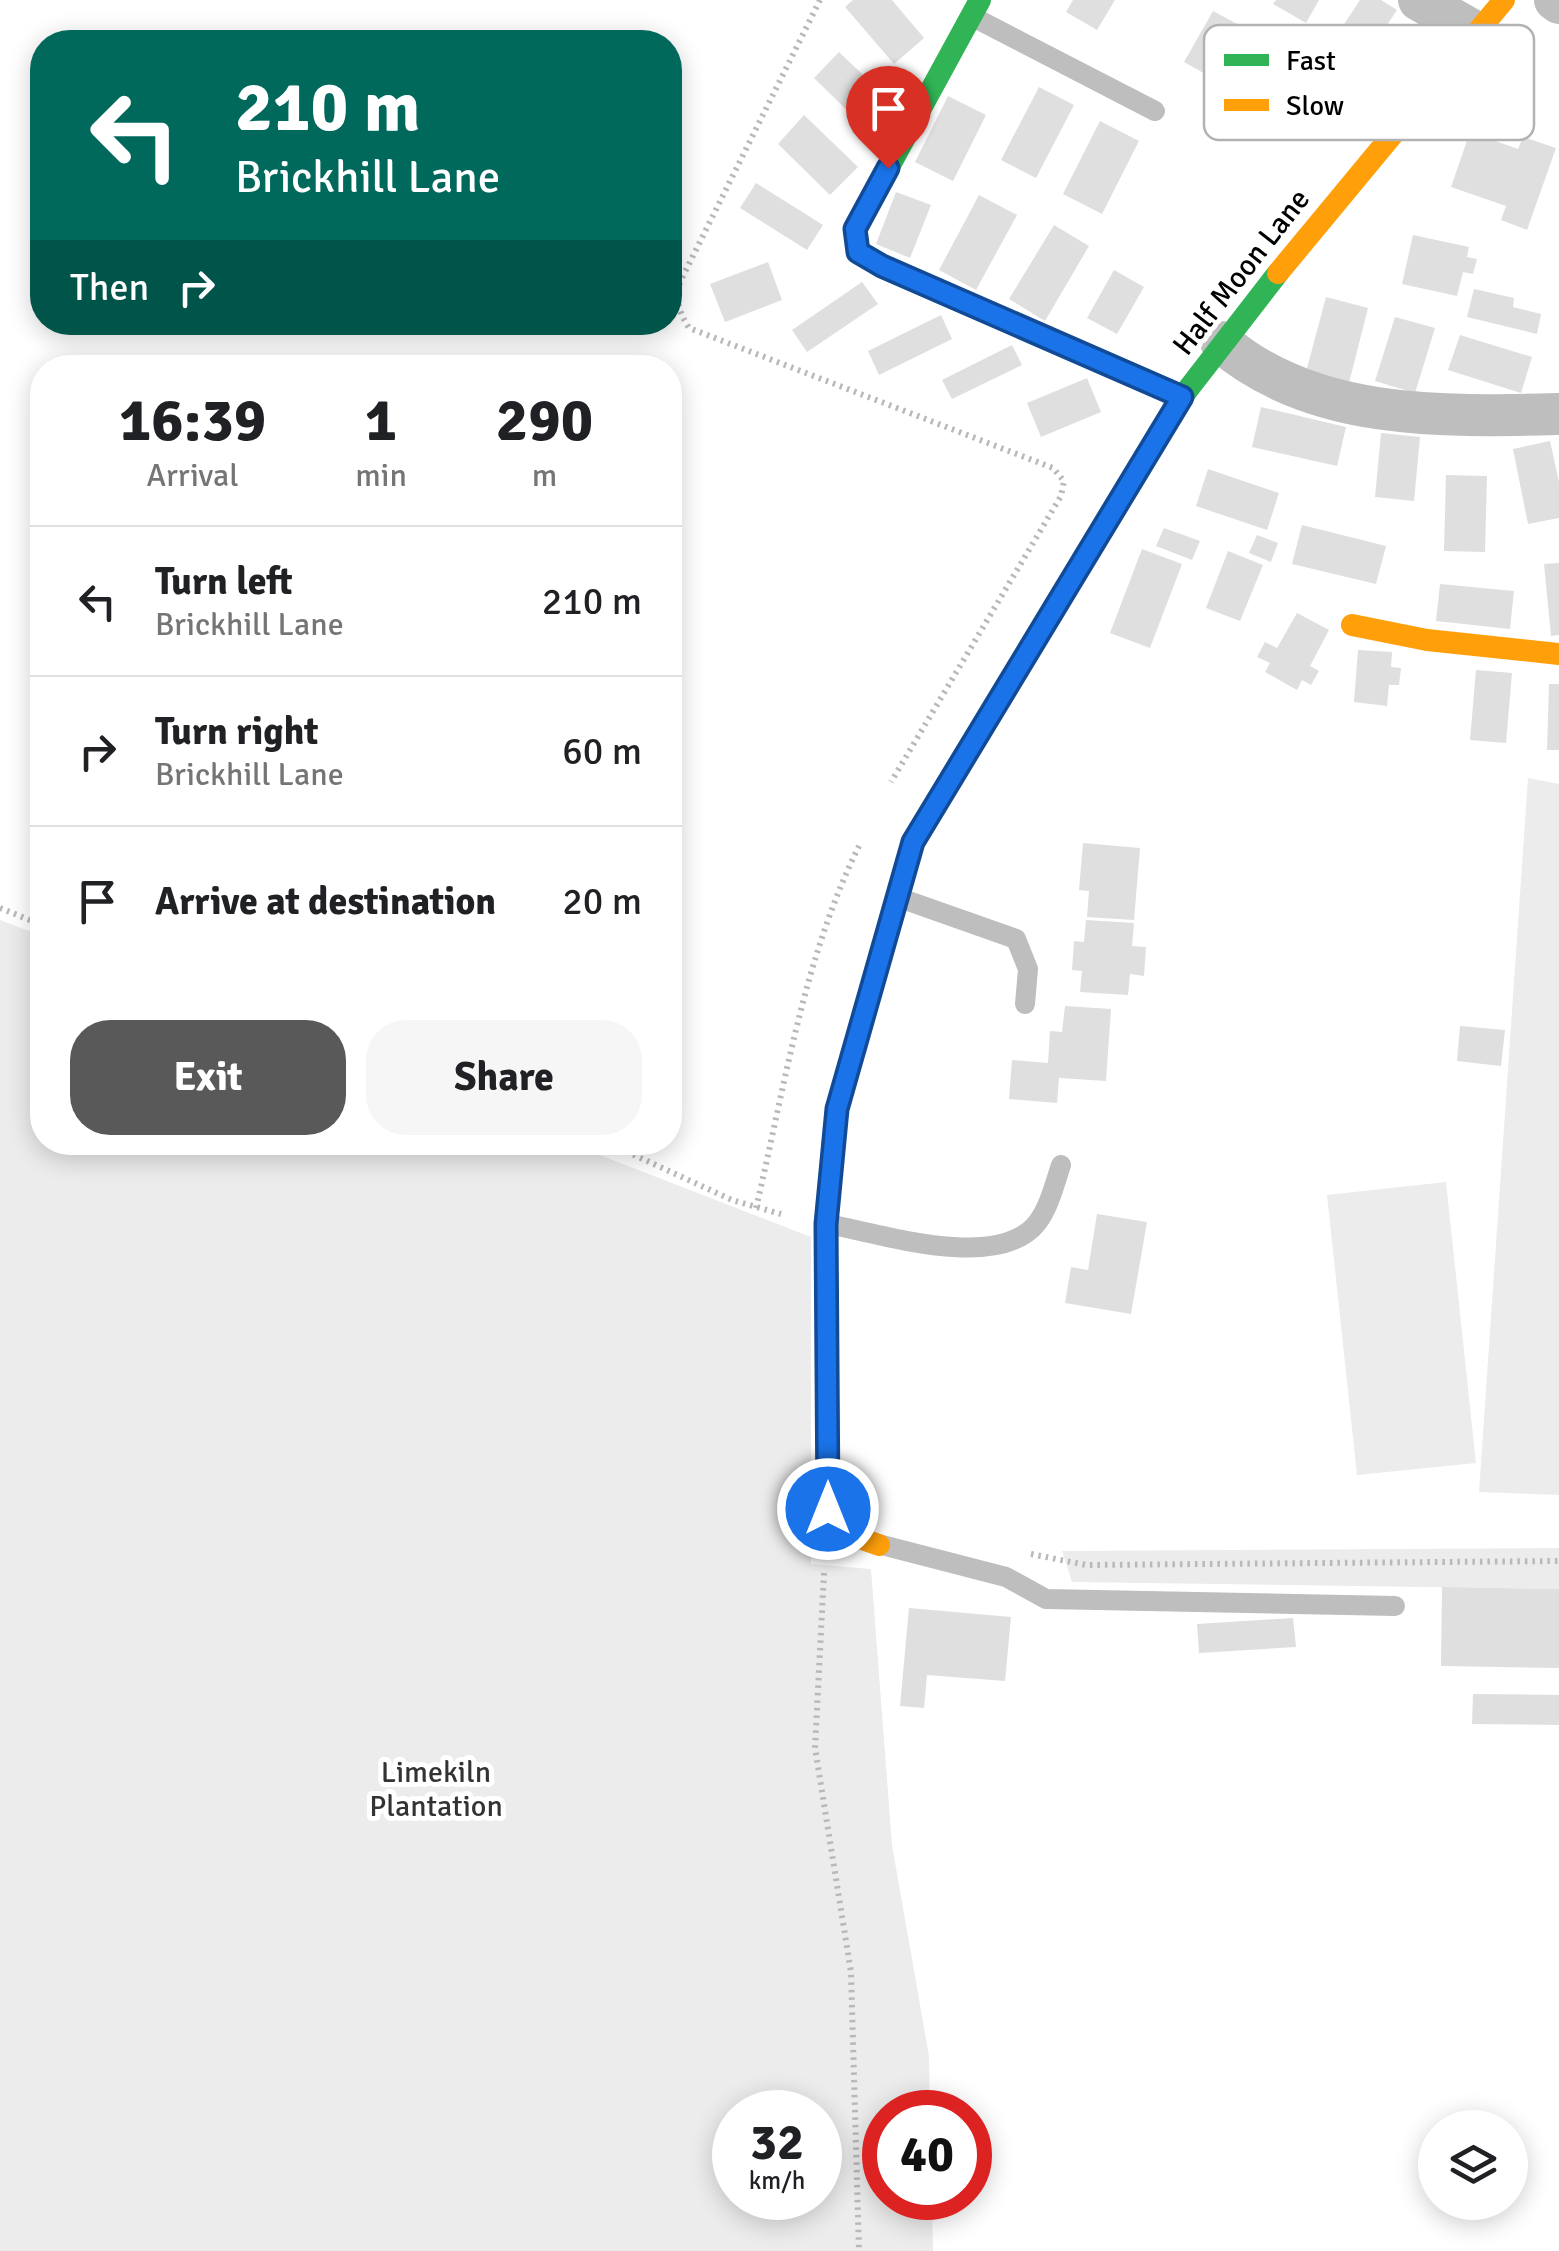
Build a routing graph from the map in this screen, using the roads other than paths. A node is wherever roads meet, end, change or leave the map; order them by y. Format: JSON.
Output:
{"nodes":[{"id":1,"x":1419,"y":0,"type":"edge"},
{"id":2,"x":1504,"y":0,"type":"edge"},
{"id":3,"x":976,"y":8,"type":"edge"},
{"id":4,"x":1463,"y":25,"type":"edge"},
{"id":5,"x":1484,"y":25,"type":"edge"},
{"id":6,"x":1155,"y":111,"type":"dead end"},
{"id":7,"x":1388,"y":140,"type":"edge"},
{"id":8,"x":1221,"y":342,"type":"junction"},
{"id":9,"x":1182,"y":397,"type":"junction"},
{"id":10,"x":1559,"y":414,"type":"edge"},
{"id":11,"x":1352,"y":624,"type":"dead end"},
{"id":12,"x":1559,"y":654,"type":"edge"},
{"id":13,"x":896,"y":896,"type":"junction"},
{"id":14,"x":1025,"y":1004,"type":"dead end"},
{"id":15,"x":1060,"y":1165,"type":"dead end"},
{"id":16,"x":826,"y":1224,"type":"junction"},
{"id":17,"x":879,"y":1545,"type":"joint"},
{"id":18,"x":1395,"y":1606,"type":"dead end"}],
"edges":[{"from":1,"to":4,"type":"street"},
{"from":2,"to":5,"type":"street","name":"Half Moon Lane"},
{"from":3,"to":6,"type":"lane"},
{"from":3,"to":9,"type":"street"},
{"from":7,"to":8,"type":"street","name":"Half Moon Lane"},
{"from":8,"to":9,"type":"street","name":"Half Moon Lane"},
{"from":8,"to":10,"type":"street"},
{"from":9,"to":13,"type":"street","name":"Half Moon Lane"},
{"from":11,"to":12,"type":"street"},
{"from":13,"to":14,"type":"lane"},
{"from":13,"to":16,"type":"street","name":"Half Moon Lane"},
{"from":15,"to":16,"type":"lane"},
{"from":16,"to":17,"type":"street","name":"Half Moon Lane"},
{"from":17,"to":18,"type":"lane"}]}
